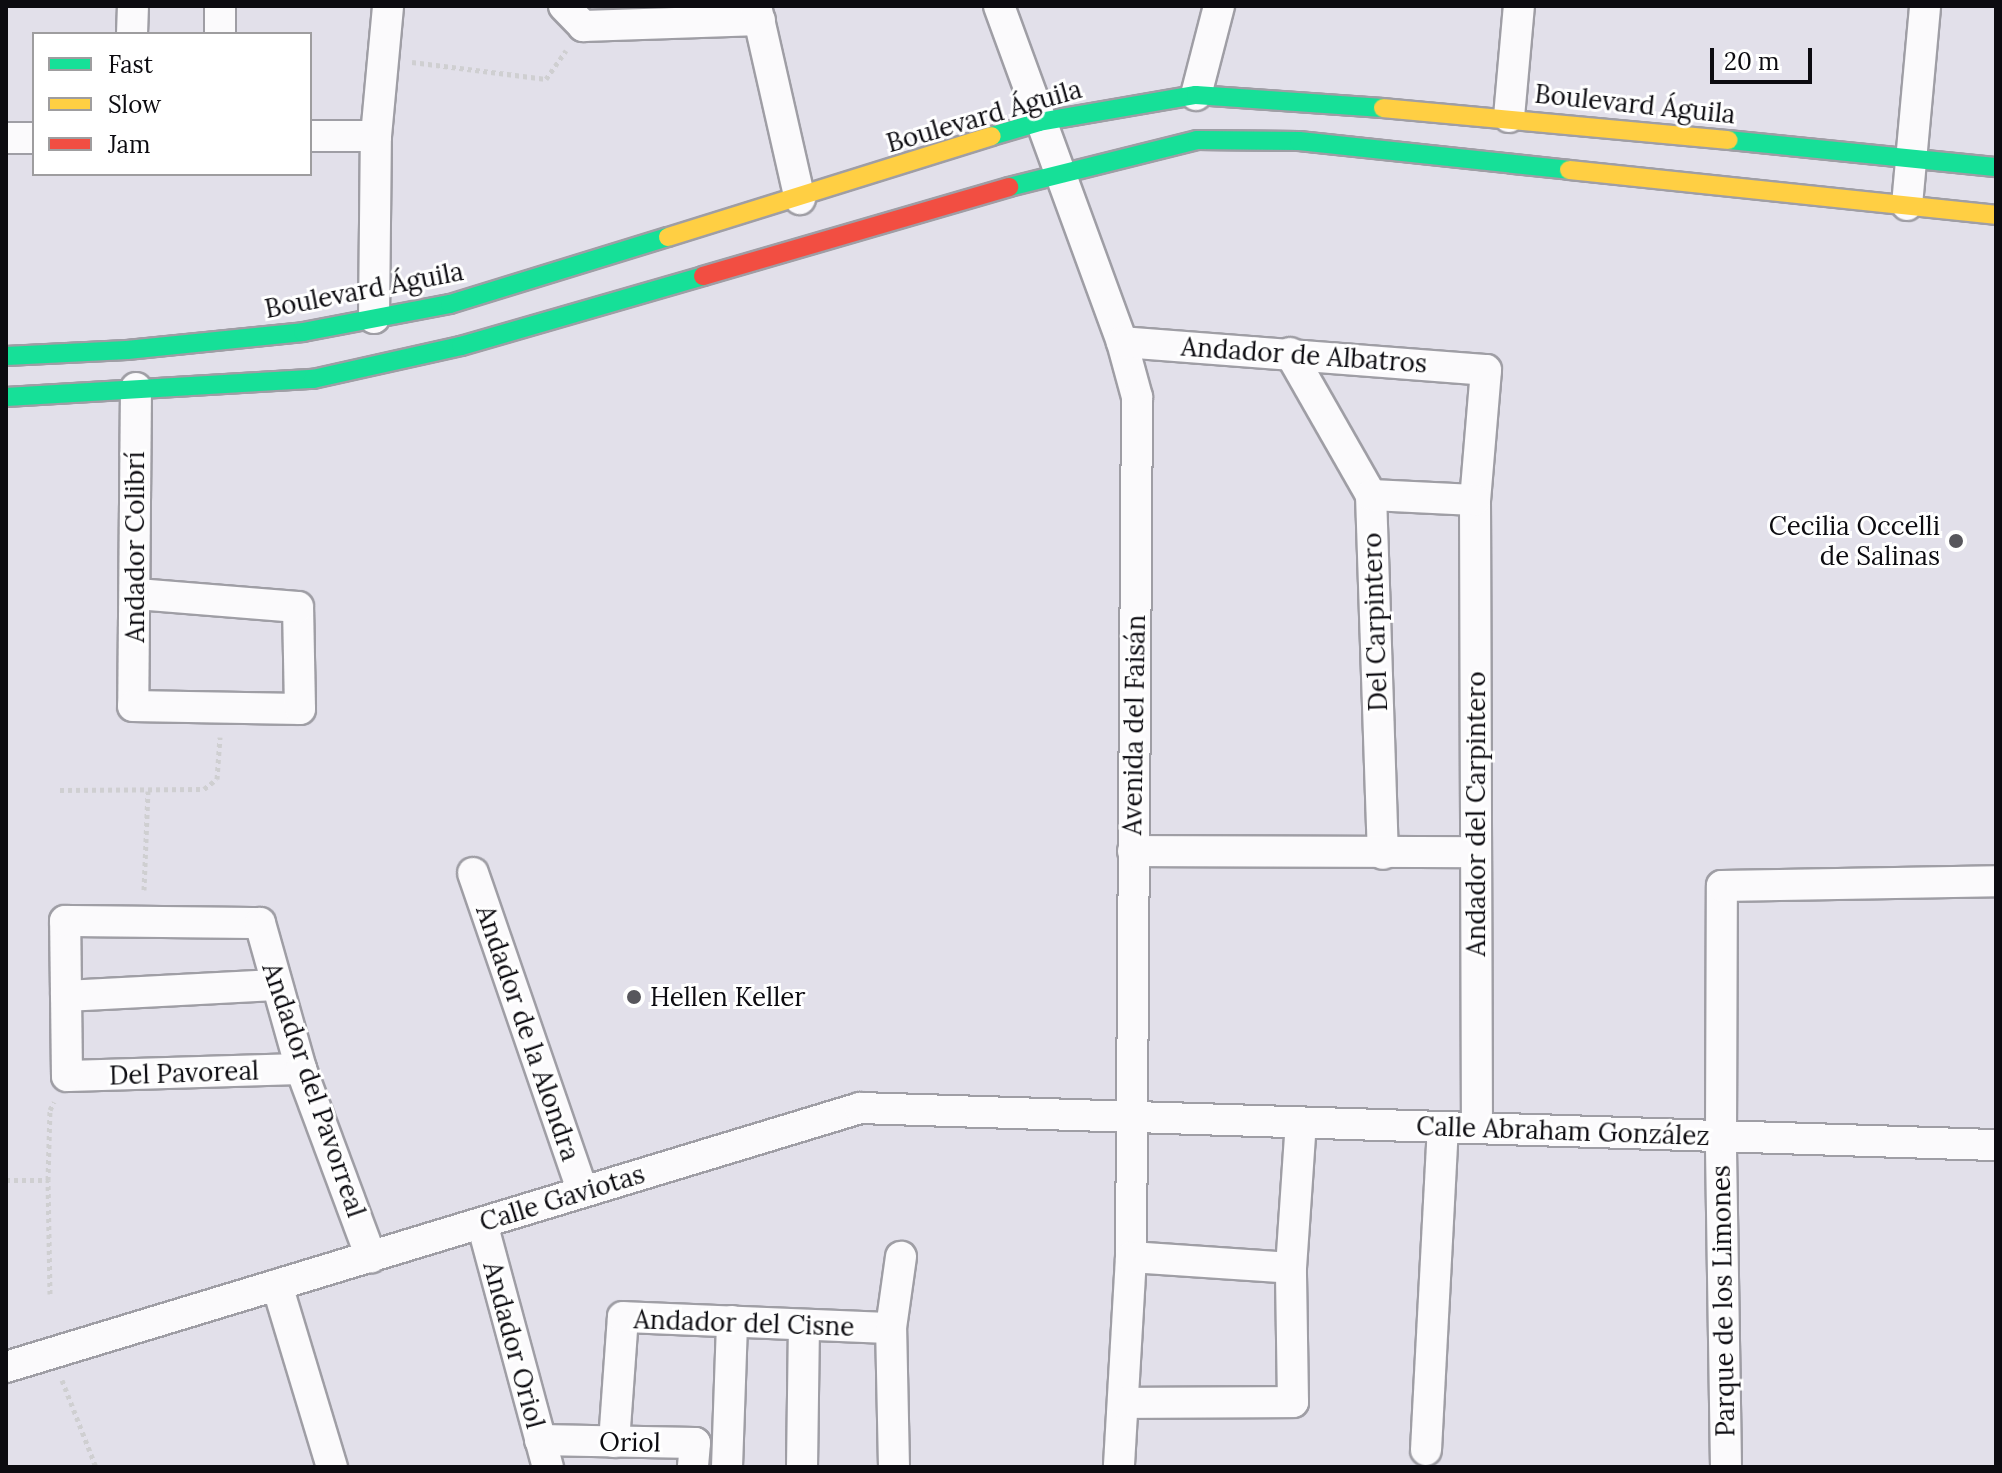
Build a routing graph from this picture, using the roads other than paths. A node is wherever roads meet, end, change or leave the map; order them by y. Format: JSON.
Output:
{"nodes":[{"id":1,"x":133,"y":6,"type":"edge"},
{"id":2,"x":220,"y":6,"type":"edge"},
{"id":3,"x":388,"y":6,"type":"edge"},
{"id":4,"x":999,"y":6,"type":"edge"},
{"id":5,"x":1219,"y":6,"type":"edge"},
{"id":6,"x":1519,"y":6,"type":"edge"},
{"id":7,"x":1925,"y":6,"type":"edge"},
{"id":8,"x":758,"y":13,"type":"edge"},
{"id":9,"x":573,"y":16,"type":"edge"},
{"id":10,"x":132,"y":32,"type":"edge"},
{"id":11,"x":220,"y":32,"type":"edge"},
{"id":12,"x":1196,"y":95,"type":"junction"},
{"id":13,"x":1509,"y":117,"type":"junction"},
{"id":14,"x":1039,"y":122,"type":"junction"},
{"id":15,"x":312,"y":136,"type":"edge"},
{"id":16,"x":376,"y":136,"type":"junction"},
{"id":17,"x":6,"y":138,"type":"edge"},
{"id":18,"x":32,"y":138,"type":"edge"},
{"id":19,"x":1911,"y":159,"type":"junction"},
{"id":20,"x":1996,"y":167,"type":"edge"},
{"id":21,"x":1058,"y":173,"type":"junction"},
{"id":22,"x":800,"y":199,"type":"junction"},
{"id":23,"x":1907,"y":205,"type":"junction"},
{"id":24,"x":1996,"y":215,"type":"edge"},
{"id":25,"x":374,"y":318,"type":"junction"},
{"id":26,"x":1122,"y":342,"type":"junction"},
{"id":27,"x":1290,"y":353,"type":"junction"},
{"id":28,"x":6,"y":356,"type":"edge"},
{"id":29,"x":1486,"y":370,"type":"joint"},
{"id":30,"x":136,"y":388,"type":"junction"},
{"id":31,"x":6,"y":397,"type":"edge"},
{"id":32,"x":1371,"y":495,"type":"junction"},
{"id":33,"x":1475,"y":500,"type":"junction"},
{"id":34,"x":137,"y":594,"type":"junction"},
{"id":35,"x":1133,"y":851,"type":"junction"},
{"id":36,"x":1476,"y":852,"type":"junction"},
{"id":37,"x":1383,"y":854,"type":"junction"},
{"id":38,"x":473,"y":873,"type":"dead end"},
{"id":39,"x":1996,"y":881,"type":"edge"},
{"id":40,"x":275,"y":985,"type":"junction"},
{"id":41,"x":66,"y":996,"type":"junction"},
{"id":42,"x":301,"y":1069,"type":"junction"},
{"id":43,"x":1130,"y":1117,"type":"junction"},
{"id":44,"x":1301,"y":1122,"type":"junction"},
{"id":45,"x":1443,"y":1127,"type":"junction"},
{"id":46,"x":1477,"y":1128,"type":"junction"},
{"id":47,"x":1721,"y":1136,"type":"junction"},
{"id":48,"x":1996,"y":1145,"type":"edge"},
{"id":49,"x":583,"y":1192,"type":"junction"},
{"id":50,"x":482,"y":1223,"type":"junction"},
{"id":51,"x":371,"y":1257,"type":"junction"},
{"id":52,"x":901,"y":1257,"type":"dead end"},
{"id":53,"x":1131,"y":1257,"type":"junction"},
{"id":54,"x":1291,"y":1268,"type":"junction"},
{"id":55,"x":277,"y":1285,"type":"junction"},
{"id":56,"x":732,"y":1321,"type":"junction"},
{"id":57,"x":804,"y":1325,"type":"junction"},
{"id":58,"x":891,"y":1328,"type":"junction"},
{"id":59,"x":6,"y":1367,"type":"edge"},
{"id":60,"x":1124,"y":1403,"type":"junction"},
{"id":61,"x":614,"y":1442,"type":"junction"},
{"id":62,"x":1426,"y":1450,"type":"dead end"},
{"id":63,"x":544,"y":1454,"type":"edge"},
{"id":64,"x":332,"y":1467,"type":"edge"},
{"id":65,"x":693,"y":1467,"type":"edge"},
{"id":66,"x":727,"y":1467,"type":"edge"},
{"id":67,"x":802,"y":1467,"type":"edge"},
{"id":68,"x":894,"y":1467,"type":"edge"},
{"id":69,"x":1119,"y":1467,"type":"edge"},
{"id":70,"x":1726,"y":1467,"type":"edge"}],
"edges":[{"from":1,"to":10,"type":"street"},
{"from":2,"to":11,"type":"street"},
{"from":3,"to":16,"type":"street"},
{"from":4,"to":14,"type":"street","name":"Avenida del Faisán"},
{"from":5,"to":12,"type":"street"},
{"from":6,"to":13,"type":"street"},
{"from":7,"to":19,"type":"street"},
{"from":8,"to":9,"type":"street"},
{"from":8,"to":22,"type":"street"},
{"from":12,"to":13,"type":"street","name":"Boulevard Águila"},
{"from":12,"to":14,"type":"street","name":"Boulevard Águila"},
{"from":13,"to":19,"type":"street","name":"Boulevard Águila"},
{"from":14,"to":21,"type":"street","name":"Avenida del Faisán"},
{"from":14,"to":22,"type":"street","name":"Boulevard Águila"},
{"from":15,"to":16,"type":"street"},
{"from":16,"to":25,"type":"street"},
{"from":17,"to":18,"type":"street"},
{"from":19,"to":20,"type":"street","name":"Boulevard Águila"},
{"from":19,"to":23,"type":"street"},
{"from":21,"to":23,"type":"street"},
{"from":21,"to":26,"type":"street","name":"Avenida del Faisán"},
{"from":21,"to":30,"type":"street"},
{"from":22,"to":25,"type":"street","name":"Boulevard Águila"},
{"from":23,"to":24,"type":"street"},
{"from":25,"to":28,"type":"street","name":"Boulevard Águila"},
{"from":26,"to":27,"type":"street","name":"Andador de Albatros"},
{"from":26,"to":35,"type":"street","name":"Avenida del Faisán"},
{"from":27,"to":29,"type":"street","name":"Andador de Albatros"},
{"from":27,"to":32,"type":"street"},
{"from":29,"to":33,"type":"street","name":"Andador del Carpintero"},
{"from":30,"to":31,"type":"street"},
{"from":30,"to":34,"type":"street","name":"Andador Colibrí"},
{"from":32,"to":33,"type":"street","name":"Del Carpintero"},
{"from":32,"to":37,"type":"street","name":"Del Carpintero"},
{"from":33,"to":36,"type":"street","name":"Andador del Carpintero"},
{"from":34,"to":34,"type":"street","name":"Andador Colibrí"},
{"from":35,"to":37,"type":"street"},
{"from":35,"to":43,"type":"street","name":"Avenida del Faisán"},
{"from":36,"to":37,"type":"street"},
{"from":36,"to":46,"type":"street","name":"Andador del Carpintero"},
{"from":38,"to":49,"type":"street","name":"Andador de la Alondra"},
{"from":39,"to":47,"type":"street","name":"Parque de los Limones"},
{"from":40,"to":41,"type":"street"},
{"from":40,"to":41,"type":"street","name":"Andador del Pavorreal"},
{"from":40,"to":42,"type":"street","name":"Andador del Pavorreal"},
{"from":41,"to":42,"type":"street","name":"Del Pavoreal"},
{"from":42,"to":51,"type":"street","name":"Andador del Pavorreal"},
{"from":43,"to":44,"type":"street","name":"Calle Abraham González"},
{"from":43,"to":49,"type":"street","name":"Calle Gaviotas"},
{"from":43,"to":53,"type":"street","name":"Avenida del Faisán"},
{"from":44,"to":45,"type":"street","name":"Calle Abraham González"},
{"from":44,"to":54,"type":"street"},
{"from":45,"to":46,"type":"street","name":"Calle Abraham González"},
{"from":45,"to":62,"type":"street"},
{"from":46,"to":47,"type":"street","name":"Calle Abraham González"},
{"from":47,"to":48,"type":"street","name":"Calle Abraham González"},
{"from":47,"to":70,"type":"street","name":"Parque de los Limones"},
{"from":49,"to":50,"type":"street","name":"Calle Gaviotas"},
{"from":50,"to":51,"type":"street","name":"Calle Gaviotas"},
{"from":50,"to":63,"type":"street","name":"Andador Oriol"},
{"from":51,"to":55,"type":"street","name":"Calle Gaviotas"},
{"from":52,"to":58,"type":"street","name":"Andador del Cisne"},
{"from":53,"to":54,"type":"street"},
{"from":53,"to":60,"type":"street","name":"Avenida del Faisán"},
{"from":54,"to":60,"type":"street"},
{"from":55,"to":59,"type":"street","name":"Calle Gaviotas"},
{"from":55,"to":64,"type":"street"},
{"from":56,"to":57,"type":"street","name":"Andador del Cisne"},
{"from":56,"to":61,"type":"street","name":"Andador del Cisne"},
{"from":56,"to":66,"type":"street"},
{"from":57,"to":58,"type":"street","name":"Andador del Cisne"},
{"from":57,"to":67,"type":"street"},
{"from":58,"to":68,"type":"street","name":"Andador del Cisne"},
{"from":60,"to":69,"type":"street","name":"Avenida del Faisán"},
{"from":61,"to":63,"type":"street","name":"Oriol"},
{"from":61,"to":65,"type":"street","name":"Oriol"}]}
